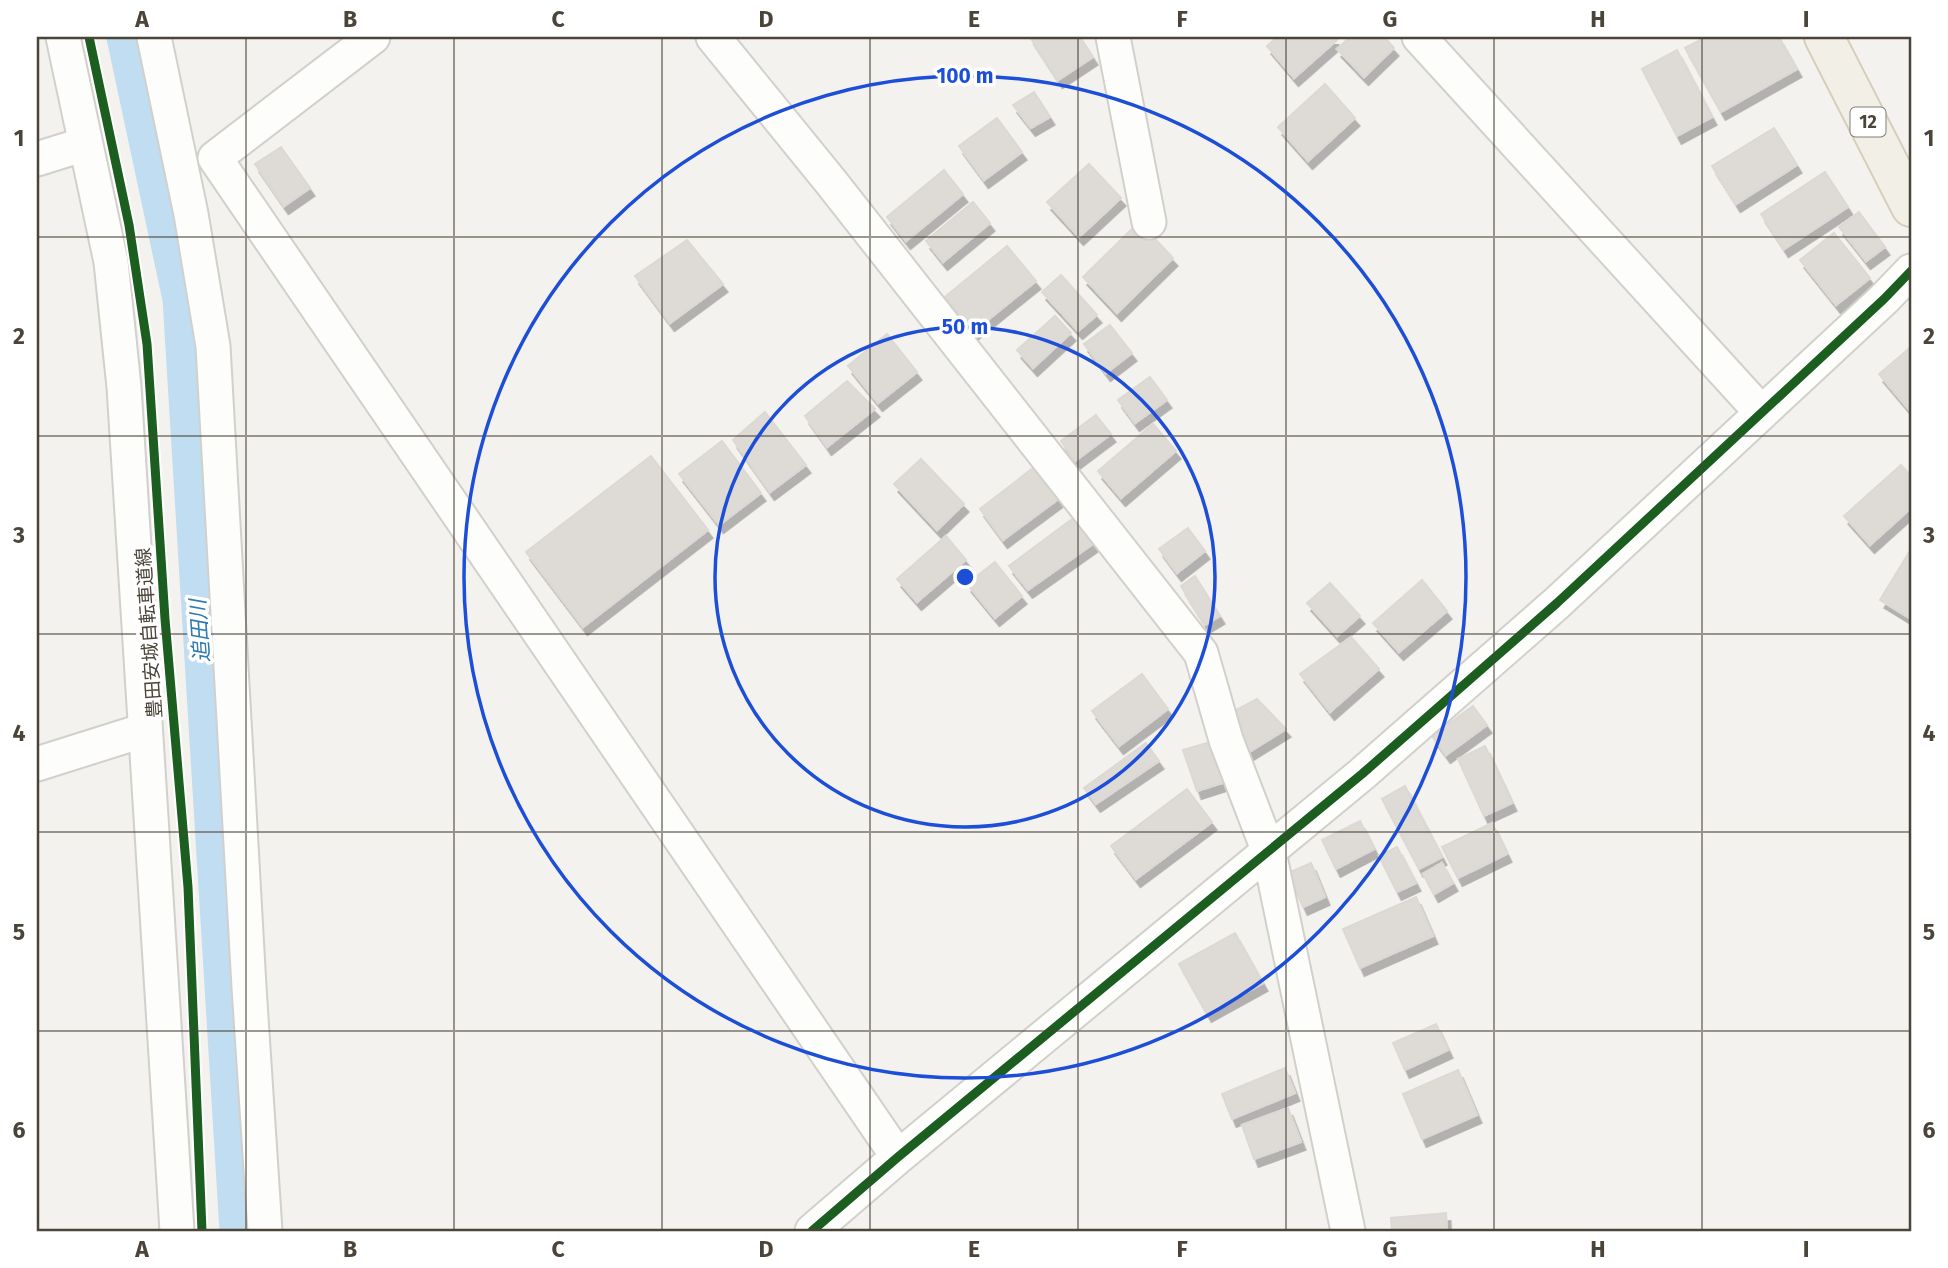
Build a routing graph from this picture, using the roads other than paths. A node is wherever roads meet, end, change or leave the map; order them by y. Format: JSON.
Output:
{"nodes":[{"id":1,"x":63,"y":37,"type":"edge"},
{"id":2,"x":154,"y":37,"type":"edge"},
{"id":3,"x":373,"y":37,"type":"edge"},
{"id":4,"x":713,"y":37,"type":"edge"},
{"id":5,"x":1113,"y":37,"type":"edge"},
{"id":6,"x":1419,"y":37,"type":"edge"},
{"id":7,"x":1824,"y":37,"type":"edge"},
{"id":8,"x":85,"y":144,"type":"junction"},
{"id":9,"x":37,"y":159,"type":"edge"},
{"id":10,"x":1911,"y":208,"type":"edge"},
{"id":11,"x":1149,"y":222,"type":"dead end"},
{"id":12,"x":1911,"y":271,"type":"edge"},
{"id":13,"x":1761,"y":412,"type":"junction"},
{"id":14,"x":145,"y":730,"type":"junction"},
{"id":15,"x":37,"y":764,"type":"edge"},
{"id":16,"x":1269,"y":852,"type":"junction"},
{"id":17,"x":898,"y":1157,"type":"junction"},
{"id":18,"x":853,"y":1198,"type":"junction"},
{"id":19,"x":177,"y":1231,"type":"edge"},
{"id":20,"x":265,"y":1231,"type":"edge"},
{"id":21,"x":812,"y":1231,"type":"edge"},
{"id":22,"x":855,"y":1231,"type":"edge"},
{"id":23,"x":1348,"y":1231,"type":"edge"}],
"edges":[{"from":1,"to":8,"type":"street"},
{"from":2,"to":20,"type":"street"},
{"from":3,"to":17,"type":"street"},
{"from":4,"to":16,"type":"street"},
{"from":5,"to":11,"type":"street"},
{"from":6,"to":13,"type":"street"},
{"from":7,"to":10,"type":"main road","number":"12"},
{"from":8,"to":9,"type":"street"},
{"from":8,"to":14,"type":"street"},
{"from":12,"to":13,"type":"street"},
{"from":13,"to":16,"type":"street"},
{"from":14,"to":15,"type":"street"},
{"from":14,"to":19,"type":"street"},
{"from":16,"to":17,"type":"street"},
{"from":16,"to":23,"type":"street"},
{"from":17,"to":18,"type":"street"},
{"from":18,"to":21,"type":"street"},
{"from":18,"to":22,"type":"street"}]}
